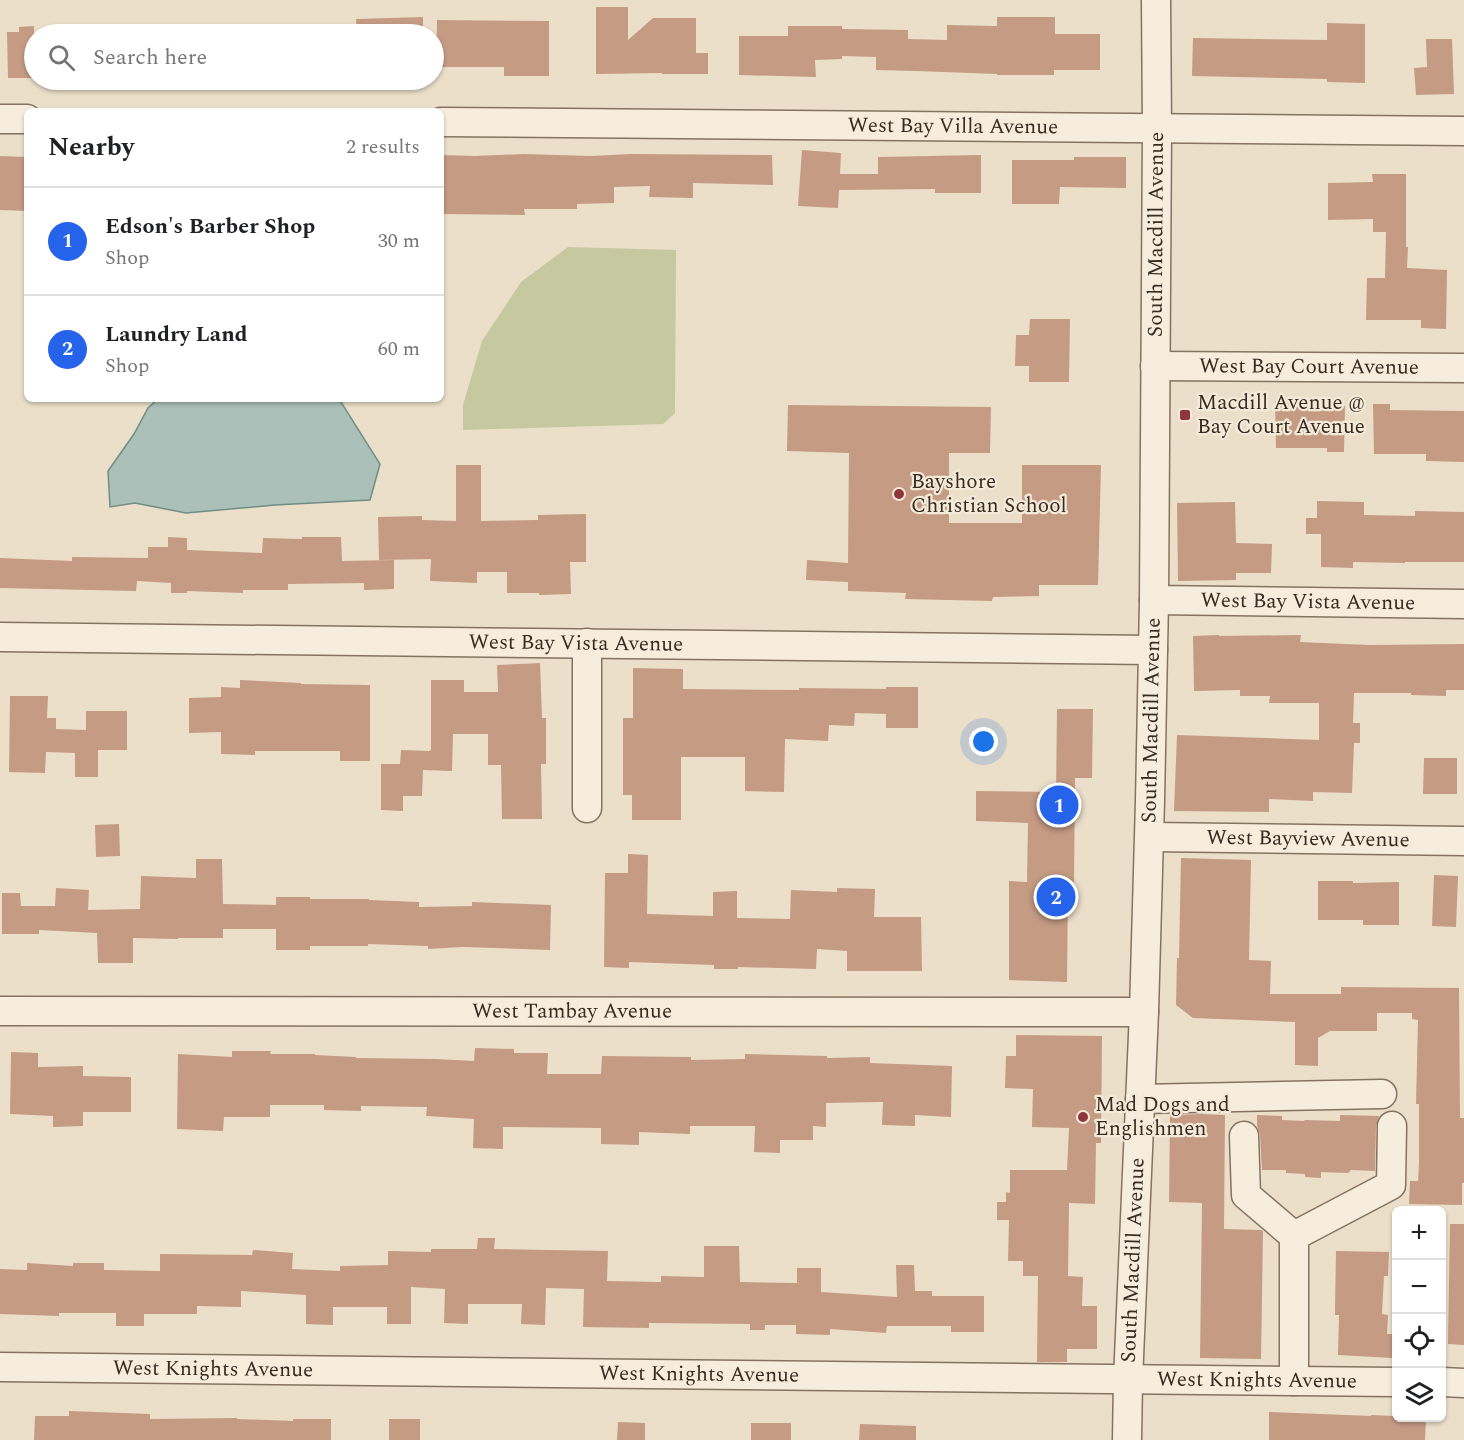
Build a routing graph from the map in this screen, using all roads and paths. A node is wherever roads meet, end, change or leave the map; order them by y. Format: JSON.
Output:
{"nodes":[{"id":1,"x":1156,"y":0,"type":"edge"},
{"id":2,"x":0,"y":119,"type":"edge"},
{"id":3,"x":24,"y":119,"type":"edge"},
{"id":4,"x":444,"y":122,"type":"edge"},
{"id":5,"x":1157,"y":128,"type":"junction"},
{"id":6,"x":1464,"y":131,"type":"edge"},
{"id":7,"x":1155,"y":366,"type":"junction"},
{"id":8,"x":1464,"y":368,"type":"edge"},
{"id":9,"x":1154,"y":600,"type":"junction"},
{"id":10,"x":1464,"y":604,"type":"edge"},
{"id":11,"x":0,"y":637,"type":"edge"},
{"id":12,"x":587,"y":643,"type":"junction"},
{"id":13,"x":1153,"y":650,"type":"junction"},
{"id":14,"x":587,"y":808,"type":"dead end"},
{"id":15,"x":1149,"y":837,"type":"junction"},
{"id":16,"x":1464,"y":841,"type":"edge"},
{"id":17,"x":0,"y":1011,"type":"edge"},
{"id":18,"x":1144,"y":1012,"type":"junction"},
{"id":19,"x":1382,"y":1094,"type":"dead end"},
{"id":20,"x":1140,"y":1099,"type":"junction"},
{"id":21,"x":1392,"y":1126,"type":"dead end"},
{"id":22,"x":1244,"y":1136,"type":"dead end"},
{"id":23,"x":1294,"y":1236,"type":"junction"},
{"id":24,"x":0,"y":1367,"type":"edge"},
{"id":25,"x":1128,"y":1380,"type":"junction"},
{"id":26,"x":1294,"y":1381,"type":"junction"},
{"id":27,"x":1392,"y":1382,"type":"edge"},
{"id":28,"x":1446,"y":1382,"type":"edge"},
{"id":29,"x":1464,"y":1383,"type":"edge"},
{"id":30,"x":1127,"y":1440,"type":"edge"}],
"edges":[{"from":1,"to":5,"type":"street","name":"South Macdill Avenue"},
{"from":2,"to":3,"type":"street"},
{"from":4,"to":5,"type":"street","name":"West Bay Villa Avenue"},
{"from":5,"to":6,"type":"street","name":"West Bay Villa Avenue"},
{"from":5,"to":7,"type":"street","name":"South Macdill Avenue"},
{"from":7,"to":8,"type":"street","name":"West Bay Court Avenue"},
{"from":7,"to":9,"type":"street","name":"South Macdill Avenue"},
{"from":9,"to":10,"type":"street","name":"West Bay Vista Avenue"},
{"from":9,"to":13,"type":"street","name":"South Macdill Avenue"},
{"from":11,"to":12,"type":"street","name":"West Bay Vista Avenue"},
{"from":12,"to":13,"type":"street","name":"West Bay Vista Avenue"},
{"from":12,"to":14,"type":"street"},
{"from":13,"to":15,"type":"street","name":"South Macdill Avenue"},
{"from":15,"to":16,"type":"street","name":"West Bayview Avenue"},
{"from":15,"to":18,"type":"street","name":"South Macdill Avenue"},
{"from":17,"to":18,"type":"street","name":"West Tambay Avenue"},
{"from":18,"to":20,"type":"street","name":"South Macdill Avenue"},
{"from":19,"to":20,"type":"street"},
{"from":20,"to":25,"type":"street","name":"South Macdill Avenue"},
{"from":21,"to":23,"type":"street"},
{"from":22,"to":23,"type":"street"},
{"from":23,"to":26,"type":"street"},
{"from":24,"to":25,"type":"street","name":"West Knights Avenue"},
{"from":25,"to":26,"type":"street","name":"West Knights Avenue"},
{"from":25,"to":30,"type":"street","name":"South Macdill Avenue"},
{"from":26,"to":27,"type":"street","name":"West Knights Avenue"},
{"from":28,"to":29,"type":"street"}]}
